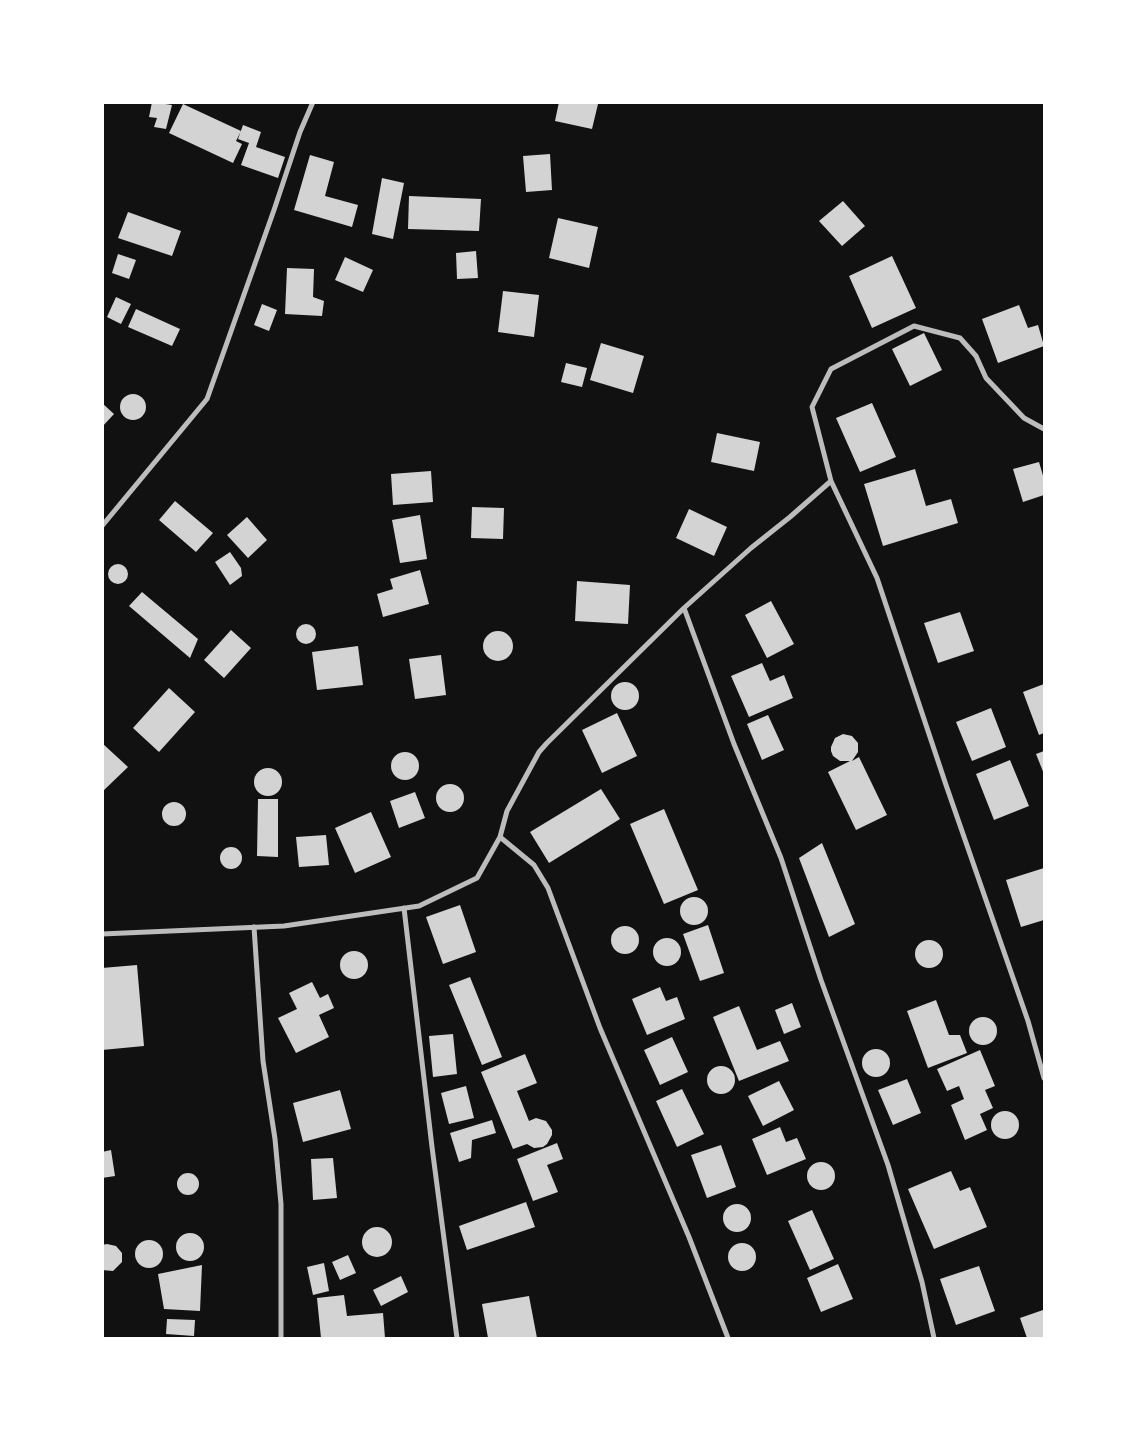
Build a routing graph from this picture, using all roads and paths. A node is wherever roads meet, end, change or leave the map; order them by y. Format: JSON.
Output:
{"nodes":[{"id":1,"x":312,"y":102,"type":"edge"},
{"id":2,"x":1044,"y":429,"type":"edge"},
{"id":3,"x":831,"y":481,"type":"junction"},
{"id":4,"x":102,"y":526,"type":"edge"},
{"id":5,"x":684,"y":608,"type":"junction"},
{"id":6,"x":500,"y":837,"type":"junction"},
{"id":7,"x":404,"y":908,"type":"junction"},
{"id":8,"x":254,"y":927,"type":"junction"},
{"id":9,"x":102,"y":934,"type":"edge"},
{"id":10,"x":1044,"y":1078,"type":"edge"},
{"id":11,"x":281,"y":1338,"type":"edge"},
{"id":12,"x":456,"y":1338,"type":"edge"},
{"id":13,"x":728,"y":1338,"type":"edge"},
{"id":14,"x":934,"y":1338,"type":"edge"}],
"edges":[{"from":1,"to":4,"type":"street"},
{"from":2,"to":3,"type":"street"},
{"from":3,"to":5,"type":"street"},
{"from":3,"to":10,"type":"street"},
{"from":5,"to":6,"type":"street"},
{"from":5,"to":14,"type":"street"},
{"from":6,"to":7,"type":"street"},
{"from":6,"to":13,"type":"street"},
{"from":7,"to":8,"type":"street"},
{"from":7,"to":12,"type":"street"},
{"from":8,"to":9,"type":"street"},
{"from":8,"to":11,"type":"street"}]}
